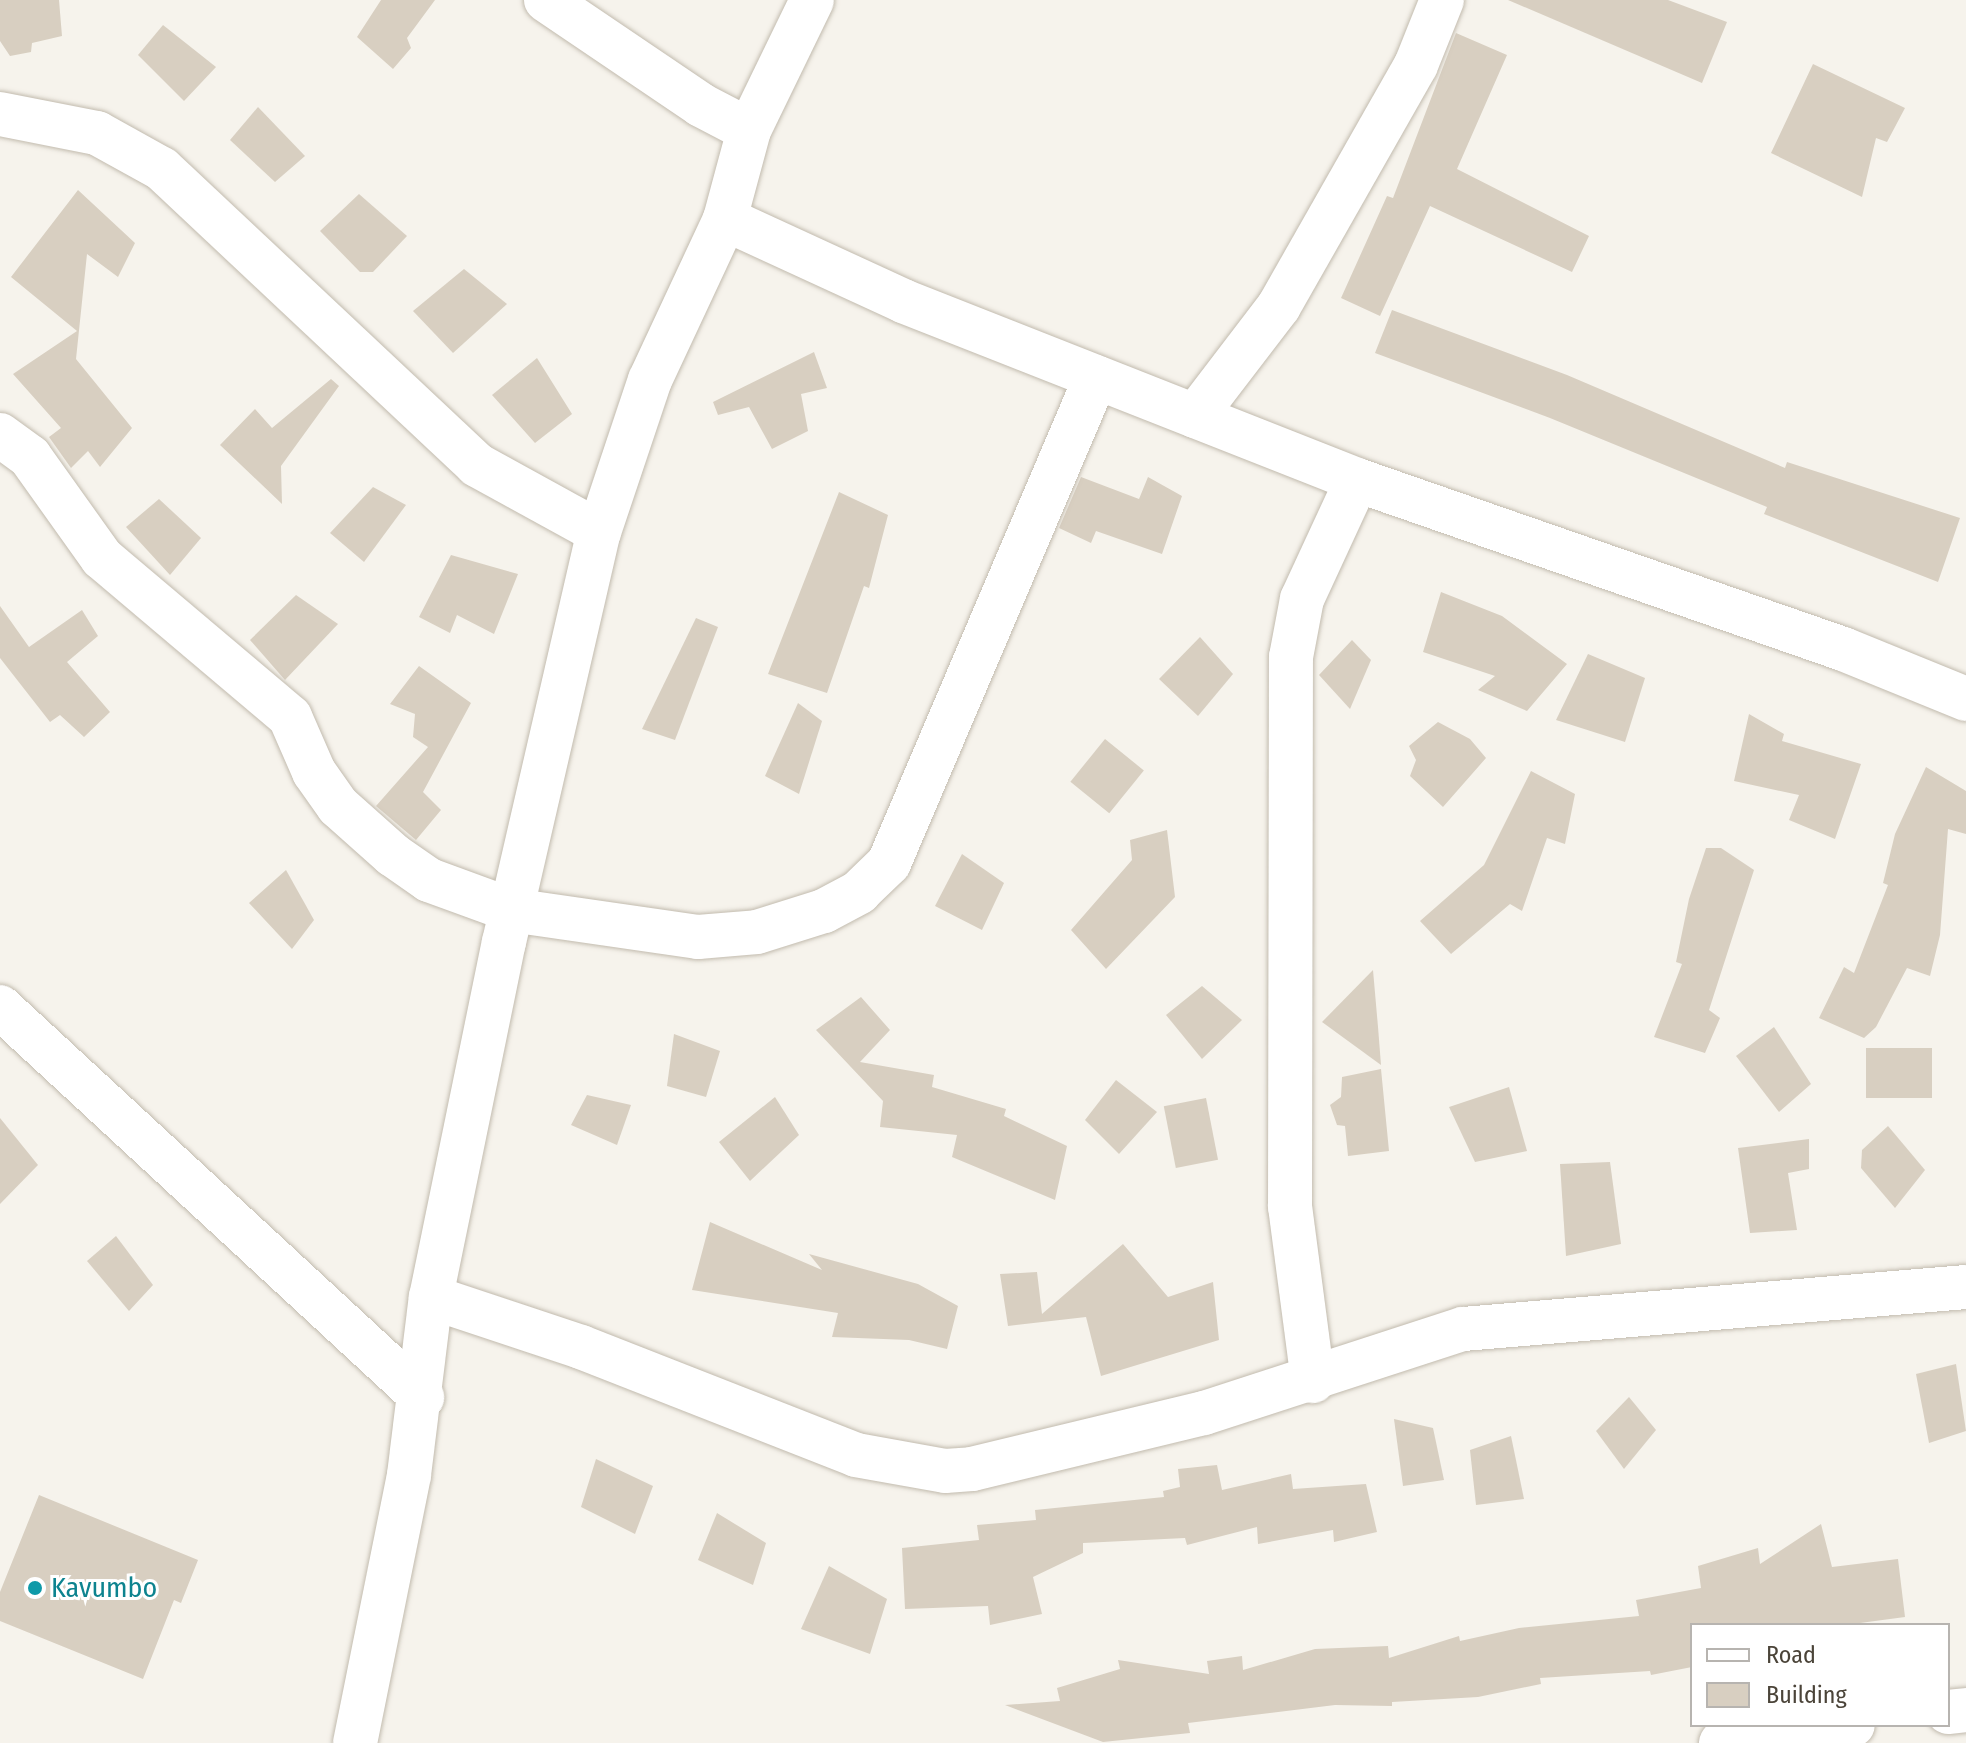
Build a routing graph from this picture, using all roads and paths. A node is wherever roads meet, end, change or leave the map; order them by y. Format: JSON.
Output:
{"nodes":[{"id":1,"x":546,"y":0,"type":"edge"},
{"id":2,"x":812,"y":0,"type":"edge"},
{"id":3,"x":1442,"y":0,"type":"edge"},
{"id":4,"x":0,"y":114,"type":"edge"},
{"id":5,"x":749,"y":130,"type":"junction"},
{"id":6,"x":725,"y":219,"type":"junction"},
{"id":7,"x":1096,"y":377,"type":"junction"},
{"id":8,"x":1195,"y":416,"type":"junction"},
{"id":9,"x":0,"y":435,"type":"edge"},
{"id":10,"x":1357,"y":480,"type":"junction"},
{"id":11,"x":599,"y":532,"type":"junction"},
{"id":12,"x":1966,"y":699,"type":"edge"},
{"id":13,"x":511,"y":910,"type":"junction"},
{"id":14,"x":0,"y":1007,"type":"edge"},
{"id":15,"x":1966,"y":1287,"type":"edge"},
{"id":16,"x":431,"y":1297,"type":"junction"},
{"id":17,"x":1313,"y":1381,"type":"junction"},
{"id":18,"x":422,"y":1397,"type":"junction"},
{"id":19,"x":1838,"y":1727,"type":"edge"},
{"id":20,"x":355,"y":1743,"type":"edge"},
{"id":21,"x":1721,"y":1743,"type":"edge"}],
"edges":[{"from":1,"to":5,"type":"street"},
{"from":2,"to":5,"type":"street"},
{"from":3,"to":8,"type":"street"},
{"from":4,"to":11,"type":"street"},
{"from":5,"to":6,"type":"street"},
{"from":6,"to":7,"type":"street"},
{"from":6,"to":11,"type":"street"},
{"from":7,"to":8,"type":"street"},
{"from":7,"to":13,"type":"street"},
{"from":8,"to":10,"type":"street"},
{"from":9,"to":13,"type":"street"},
{"from":10,"to":12,"type":"street"},
{"from":10,"to":17,"type":"street"},
{"from":11,"to":13,"type":"street"},
{"from":13,"to":16,"type":"street"},
{"from":14,"to":18,"type":"street"},
{"from":15,"to":17,"type":"street"},
{"from":16,"to":17,"type":"street"},
{"from":16,"to":18,"type":"street"},
{"from":18,"to":20,"type":"street"},
{"from":19,"to":21,"type":"street"}]}
